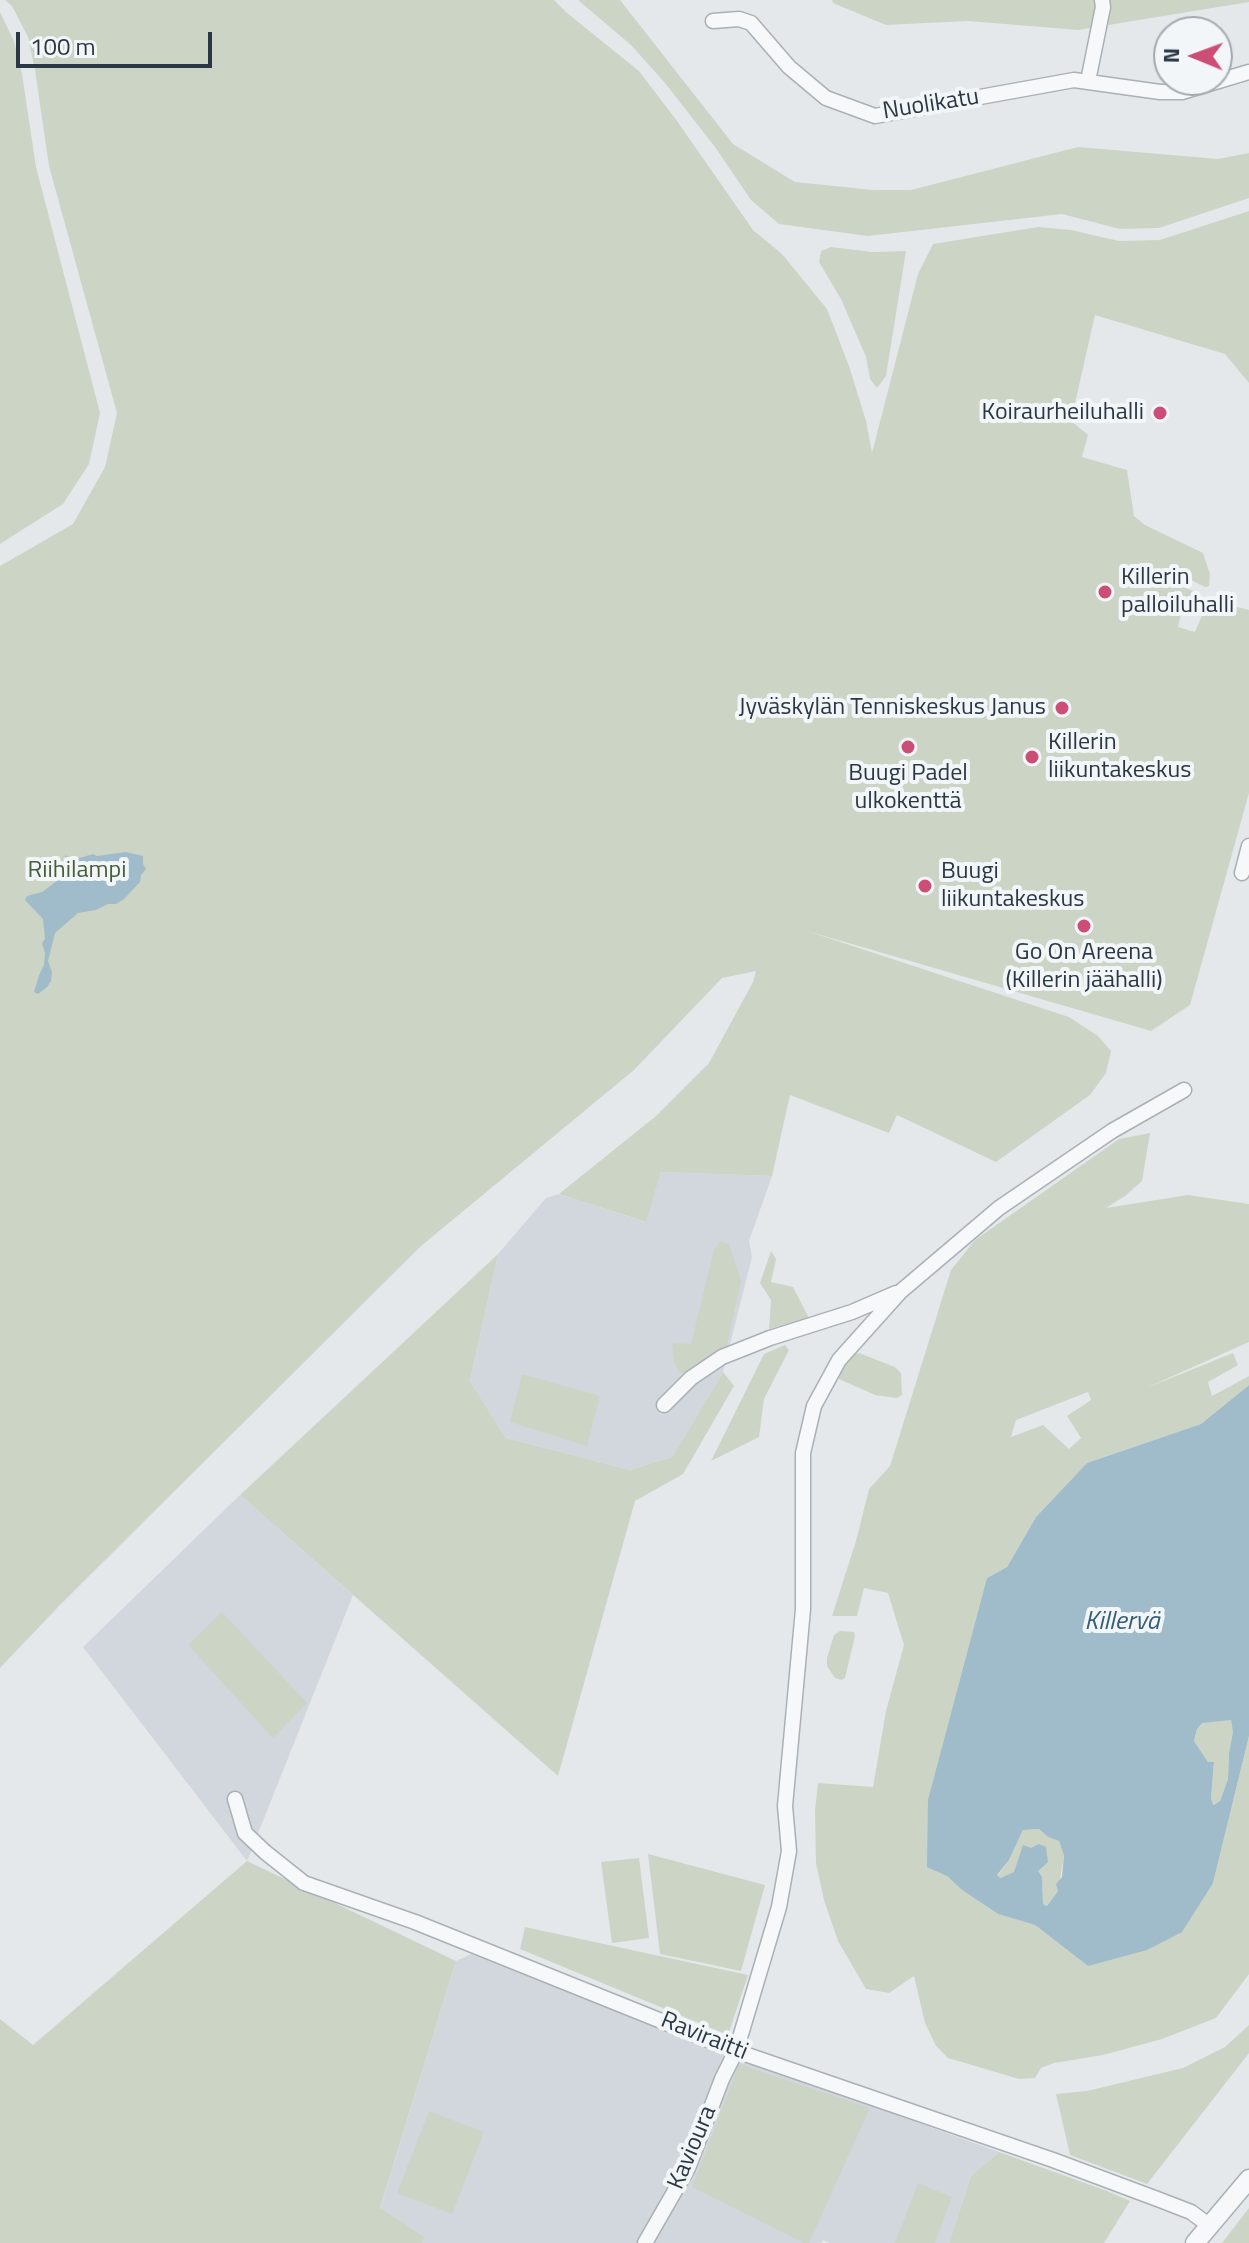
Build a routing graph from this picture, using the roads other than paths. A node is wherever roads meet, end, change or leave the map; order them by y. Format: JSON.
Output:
{"nodes":[{"id":1,"x":1102,"y":0,"type":"edge"},
{"id":2,"x":713,"y":21,"type":"dead end"},
{"id":3,"x":1249,"y":72,"type":"edge"},
{"id":4,"x":1088,"y":81,"type":"junction"},
{"id":5,"x":1249,"y":846,"type":"edge"},
{"id":6,"x":1242,"y":873,"type":"dead end"},
{"id":7,"x":1184,"y":1090,"type":"dead end"},
{"id":8,"x":900,"y":1292,"type":"junction"},
{"id":9,"x":664,"y":1405,"type":"dead end"},
{"id":10,"x":235,"y":1799,"type":"dead end"},
{"id":11,"x":736,"y":2051,"type":"junction"},
{"id":12,"x":1249,"y":2179,"type":"edge"},
{"id":13,"x":1210,"y":2226,"type":"junction"},
{"id":14,"x":645,"y":2243,"type":"edge"},
{"id":15,"x":1195,"y":2243,"type":"edge"}],
"edges":[{"from":1,"to":4,"type":"street"},
{"from":2,"to":4,"type":"street","name":"Nuolikatu"},
{"from":3,"to":4,"type":"street","name":"Nuolikatu"},
{"from":5,"to":6,"type":"street"},
{"from":7,"to":8,"type":"street"},
{"from":8,"to":9,"type":"street"},
{"from":8,"to":11,"type":"street","name":"Kavioura"},
{"from":10,"to":11,"type":"street","name":"Raviraitti"},
{"from":11,"to":13,"type":"street","name":"Raviraitti"},
{"from":11,"to":14,"type":"street","name":"Kavioura"},
{"from":12,"to":13,"type":"street"},
{"from":13,"to":15,"type":"street"}]}
